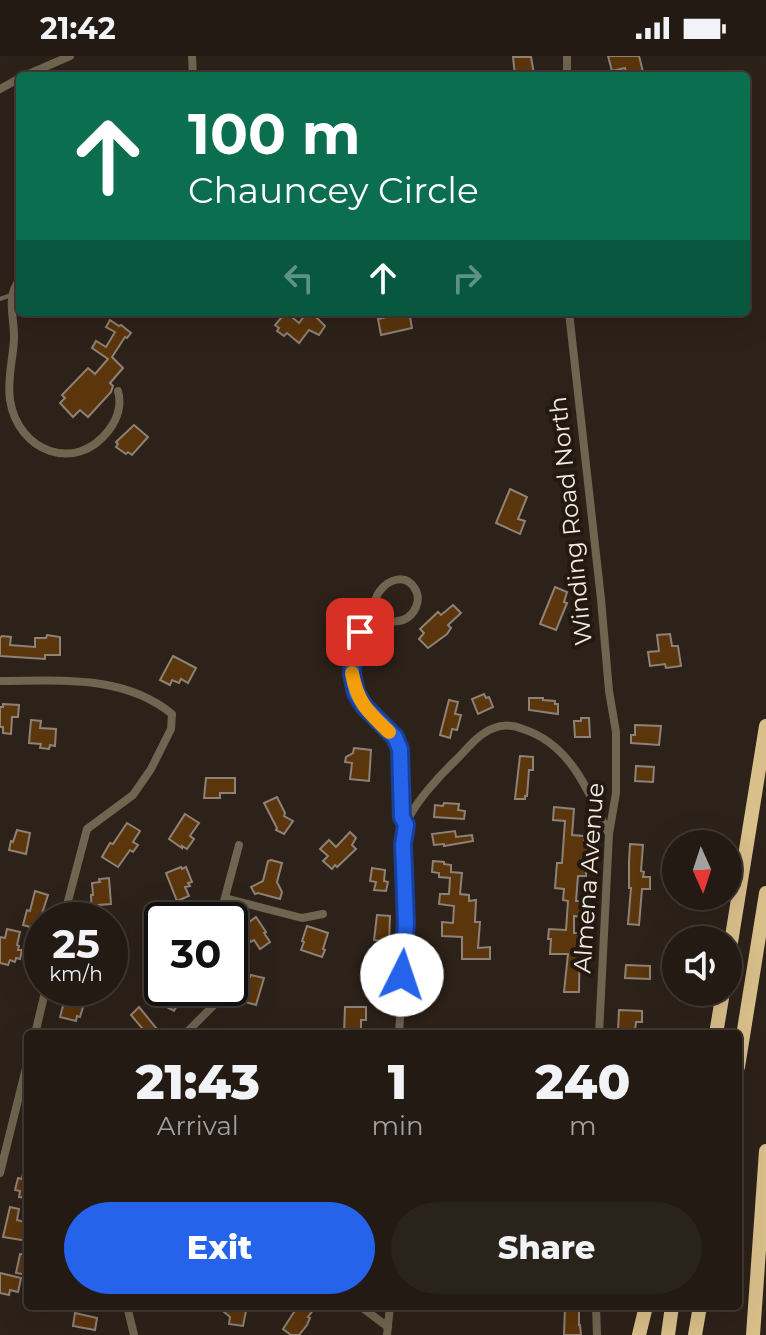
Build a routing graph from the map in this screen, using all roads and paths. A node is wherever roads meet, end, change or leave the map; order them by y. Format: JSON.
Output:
{"nodes":[{"id":1,"x":70,"y":56,"type":"edge"},
{"id":2,"x":33,"y":72,"type":"edge"},
{"id":3,"x":16,"y":285,"type":"edge"},
{"id":4,"x":11,"y":295,"type":"junction"},
{"id":5,"x":0,"y":299,"type":"edge"},
{"id":6,"x":569,"y":316,"type":"edge"},
{"id":7,"x":118,"y":391,"type":"dead end"},
{"id":8,"x":372,"y":616,"type":"junction"},
{"id":9,"x":0,"y":681,"type":"edge"},
{"id":10,"x":615,"y":725,"type":"joint"},
{"id":11,"x":766,"y":726,"type":"edge"},
{"id":12,"x":406,"y":825,"type":"junction"},
{"id":13,"x":609,"y":834,"type":"junction"},
{"id":14,"x":239,"y":845,"type":"dead end"},
{"id":15,"x":766,"y":893,"type":"edge"},
{"id":16,"x":225,"y":898,"type":"junction"},
{"id":17,"x":68,"y":902,"type":"edge"},
{"id":18,"x":224,"y":902,"type":"edge"},
{"id":19,"x":323,"y":914,"type":"dead end"},
{"id":20,"x":734,"y":926,"type":"edge"},
{"id":21,"x":42,"y":1006,"type":"edge"},
{"id":22,"x":213,"y":1006,"type":"edge"},
{"id":23,"x":721,"y":1006,"type":"edge"},
{"id":24,"x":36,"y":1030,"type":"edge"},
{"id":25,"x":189,"y":1030,"type":"edge"},
{"id":26,"x":399,"y":1030,"type":"edge"},
{"id":27,"x":599,"y":1030,"type":"edge"},
{"id":28,"x":716,"y":1030,"type":"edge"},
{"id":29,"x":742,"y":1042,"type":"edge"},
{"id":30,"x":24,"y":1076,"type":"edge"},
{"id":31,"x":766,"y":1151,"type":"edge"},
{"id":32,"x":0,"y":1173,"type":"edge"},
{"id":33,"x":128,"y":1310,"type":"edge"},
{"id":34,"x":364,"y":1310,"type":"edge"},
{"id":35,"x":390,"y":1310,"type":"edge"},
{"id":36,"x":596,"y":1310,"type":"edge"},
{"id":37,"x":645,"y":1310,"type":"edge"},
{"id":38,"x":671,"y":1310,"type":"edge"},
{"id":39,"x":699,"y":1310,"type":"edge"},
{"id":40,"x":388,"y":1331,"type":"edge"},
{"id":41,"x":134,"y":1335,"type":"edge"},
{"id":42,"x":597,"y":1335,"type":"edge"},
{"id":43,"x":639,"y":1335,"type":"edge"},
{"id":44,"x":668,"y":1335,"type":"edge"},
{"id":45,"x":695,"y":1335,"type":"edge"},
{"id":46,"x":753,"y":1335,"type":"edge"}],
"edges":[{"from":1,"to":2,"type":"street"},
{"from":3,"to":4,"type":"street"},
{"from":4,"to":5,"type":"lane"},
{"from":4,"to":7,"type":"street"},
{"from":6,"to":10,"type":"street","name":"Winding Road North"},
{"from":8,"to":8,"type":"street"},
{"from":8,"to":12,"type":"street"},
{"from":9,"to":17,"type":"street"},
{"from":10,"to":13,"type":"street","name":"Almena Avenue"},
{"from":11,"to":20,"type":"highway"},
{"from":12,"to":13,"type":"street"},
{"from":12,"to":26,"type":"street"},
{"from":13,"to":27,"type":"street","name":"Almena Avenue"},
{"from":14,"to":16,"type":"street"},
{"from":15,"to":29,"type":"highway"},
{"from":16,"to":18,"type":"street"},
{"from":16,"to":19,"type":"street"},
{"from":21,"to":24,"type":"street"},
{"from":22,"to":25,"type":"street"},
{"from":23,"to":28,"type":"highway"},
{"from":30,"to":32,"type":"street"},
{"from":31,"to":46,"type":"highway"},
{"from":33,"to":41,"type":"street"},
{"from":34,"to":40,"type":"street"},
{"from":35,"to":40,"type":"street"},
{"from":36,"to":42,"type":"street"},
{"from":37,"to":43,"type":"highway"},
{"from":38,"to":44,"type":"highway"},
{"from":39,"to":45,"type":"highway"}]}
